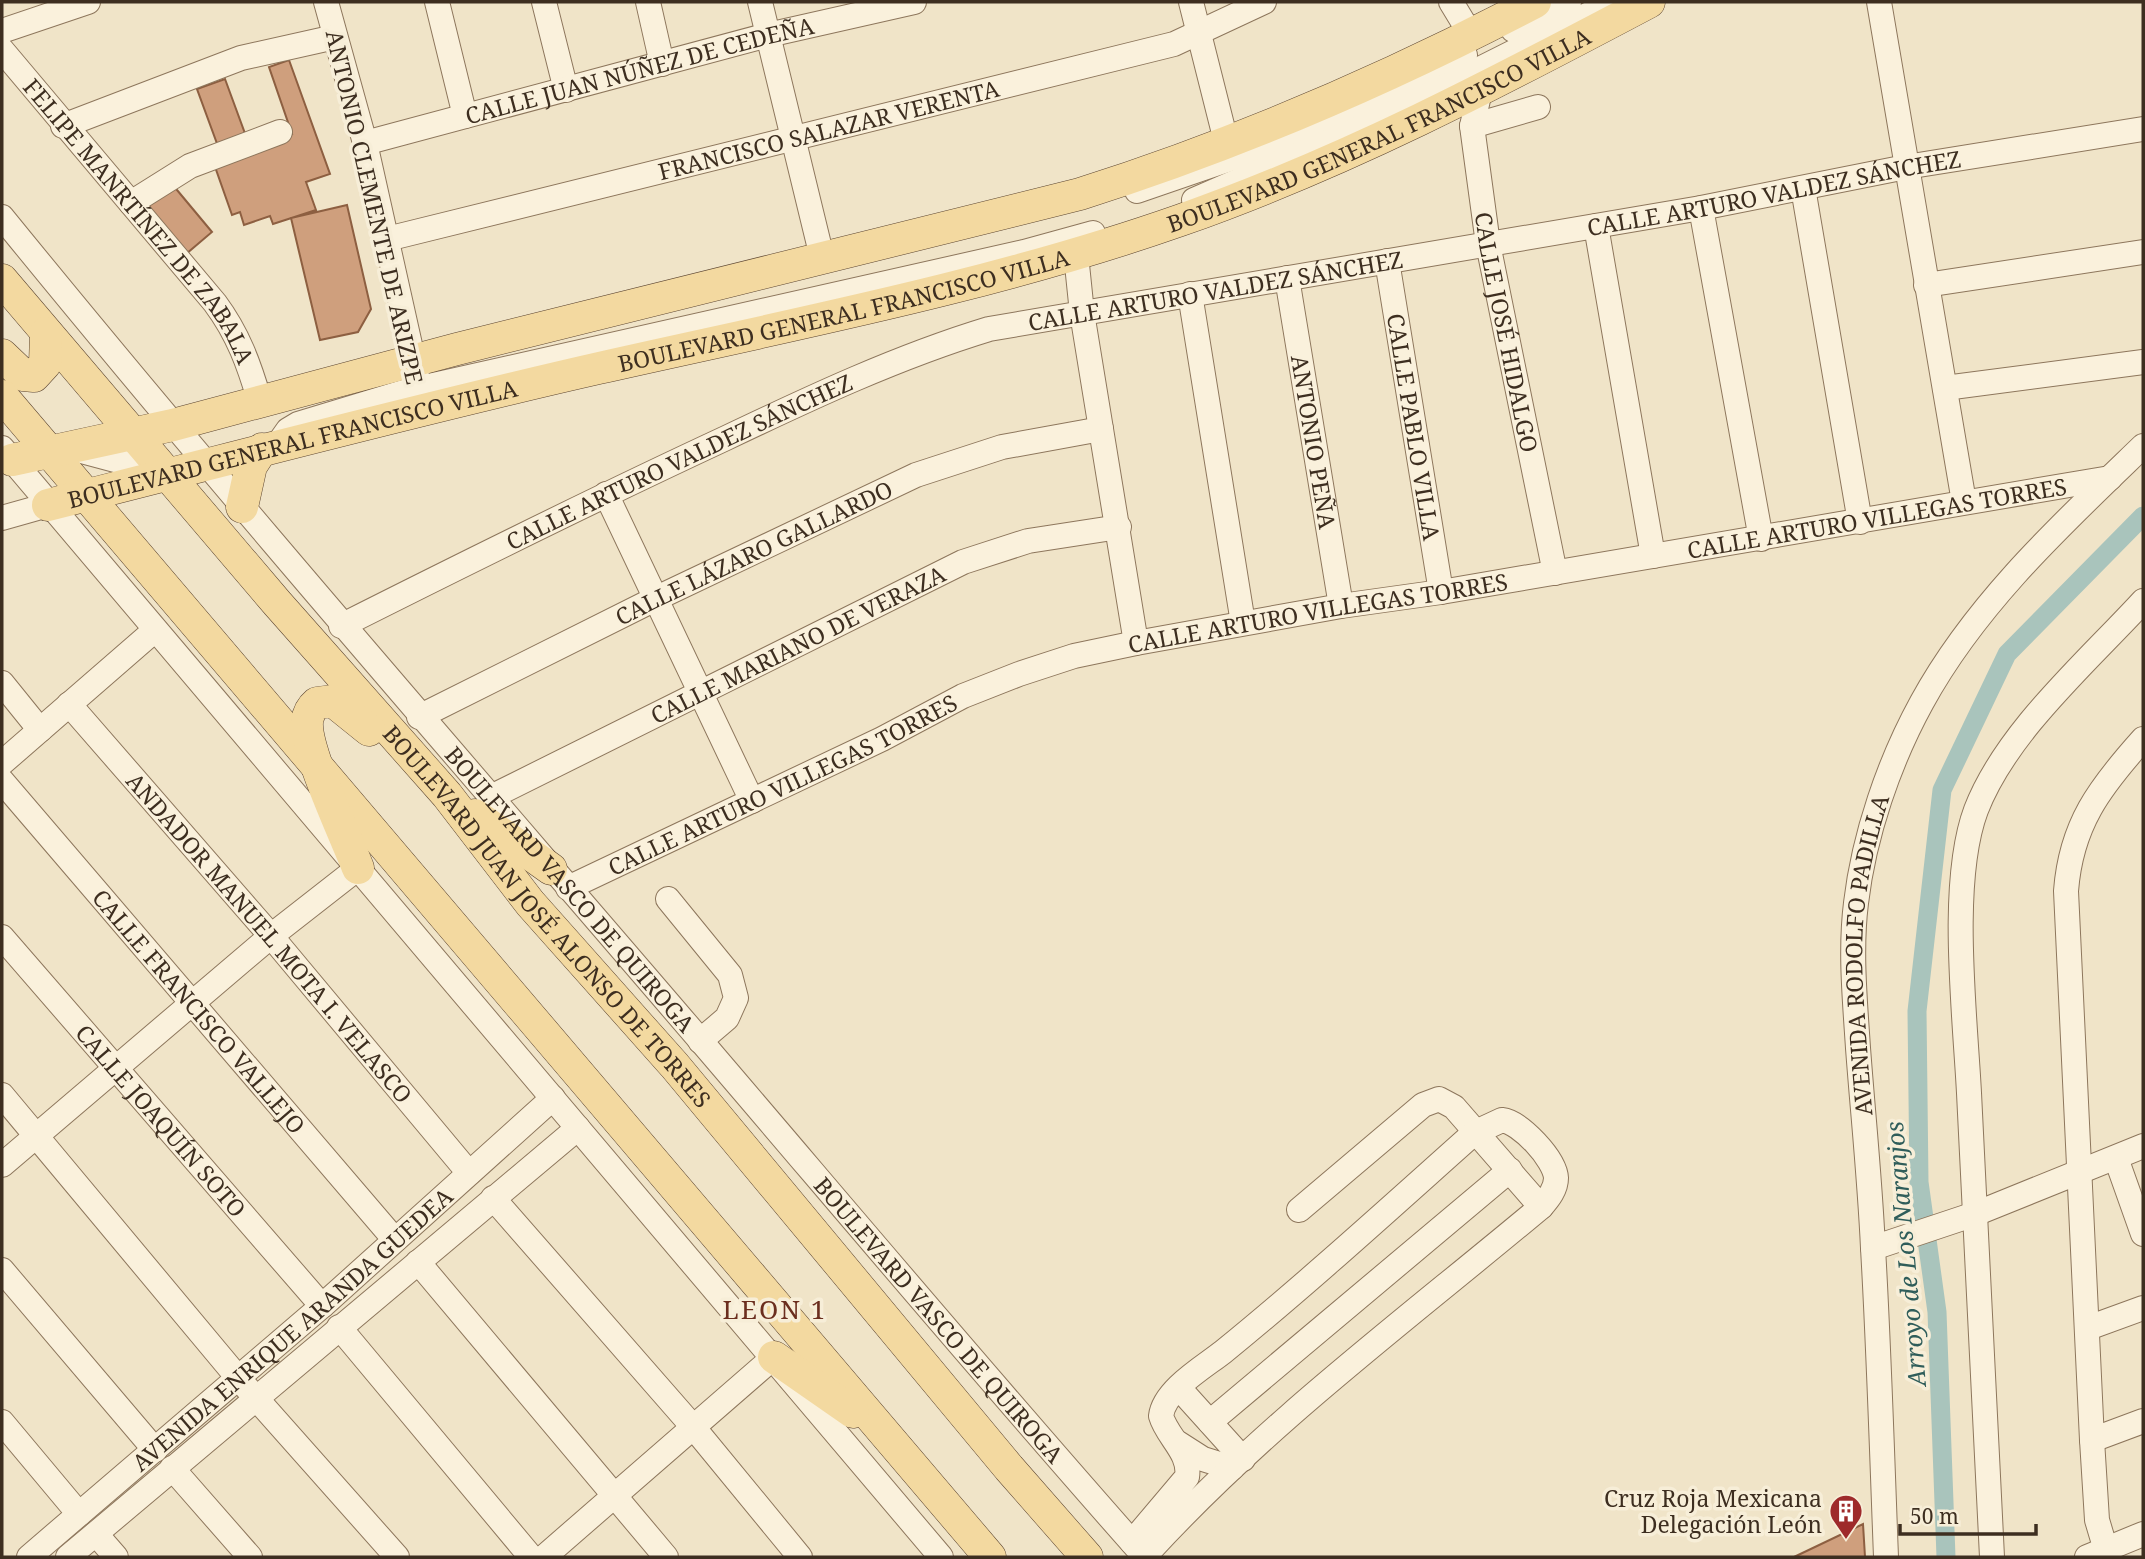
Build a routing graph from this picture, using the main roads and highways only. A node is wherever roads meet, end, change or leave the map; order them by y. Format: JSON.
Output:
{"nodes":[{"id":1,"x":1535,"y":2,"type":"edge"},
{"id":2,"x":1649,"y":2,"type":"edge"},
{"id":3,"x":2,"y":280,"type":"edge"},
{"id":4,"x":46,"y":332,"type":"junction"},
{"id":5,"x":2,"y":355,"type":"edge"},
{"id":6,"x":418,"y":388,"type":"junction"},
{"id":7,"x":2,"y":396,"type":"edge"},
{"id":8,"x":134,"y":434,"type":"junction"},
{"id":9,"x":269,"y":448,"type":"junction"},
{"id":10,"x":56,"y":449,"type":"junction"},
{"id":11,"x":5,"y":457,"type":"edge"},
{"id":12,"x":169,"y":474,"type":"junction"},
{"id":13,"x":86,"y":496,"type":"junction"},
{"id":14,"x":48,"y":505,"type":"road end"},
{"id":15,"x":242,"y":507,"type":"road end"},
{"id":16,"x":318,"y":766,"type":"junction"},
{"id":17,"x":447,"y":795,"type":"junction"},
{"id":18,"x":358,"y":868,"type":"road end"},
{"id":19,"x":560,"y":878,"type":"road end"},
{"id":20,"x":774,"y":1357,"type":"road end"},
{"id":21,"x":888,"y":1436,"type":"junction"},
{"id":22,"x":990,"y":1557,"type":"edge"},
{"id":23,"x":1087,"y":1557,"type":"edge"}],
"edges":[{"from":1,"to":6,"type":"main road","name":"BOULEVARD GENERAL FRANCISCO VILLA"},
{"from":2,"to":6,"type":"main road","name":"BOULEVARD GENERAL FRANCISCO VILLA"},
{"from":3,"to":4,"type":"main road","name":"BOULEVARD JUAN JOSÉ ALONSO DE TORRES"},
{"from":4,"to":5,"type":"main road"},
{"from":4,"to":8,"type":"main road","name":"BOULEVARD JUAN JOSÉ ALONSO DE TORRES"},
{"from":6,"to":8,"type":"main road","name":"BOULEVARD GENERAL FRANCISCO VILLA"},
{"from":6,"to":9,"type":"main road","name":"BOULEVARD GENERAL FRANCISCO VILLA"},
{"from":7,"to":10,"type":"main road"},
{"from":8,"to":10,"type":"main road","name":"BOULEVARD GENERAL FRANCISCO VILLA"},
{"from":8,"to":12,"type":"main road","name":"BOULEVARD JUAN JOSÉ ALONSO DE TORRES"},
{"from":9,"to":12,"type":"main road","name":"BOULEVARD GENERAL FRANCISCO VILLA"},
{"from":9,"to":15,"type":"main road"},
{"from":10,"to":11,"type":"main road","name":"BOULEVARD GENERAL FRANCISCO VILLA"},
{"from":10,"to":13,"type":"main road"},
{"from":12,"to":13,"type":"main road","name":"BOULEVARD GENERAL FRANCISCO VILLA"},
{"from":12,"to":17,"type":"main road","name":"BOULEVARD JUAN JOSÉ ALONSO DE TORRES"},
{"from":13,"to":14,"type":"main road","name":"BOULEVARD GENERAL FRANCISCO VILLA"},
{"from":13,"to":16,"type":"main road"},
{"from":16,"to":17,"type":"main road"},
{"from":16,"to":18,"type":"main road"},
{"from":16,"to":21,"type":"main road"},
{"from":17,"to":19,"type":"main road"},
{"from":17,"to":23,"type":"main road","name":"BOULEVARD JUAN JOSÉ ALONSO DE TORRES"},
{"from":20,"to":21,"type":"main road"},
{"from":21,"to":22,"type":"main road"}]}
